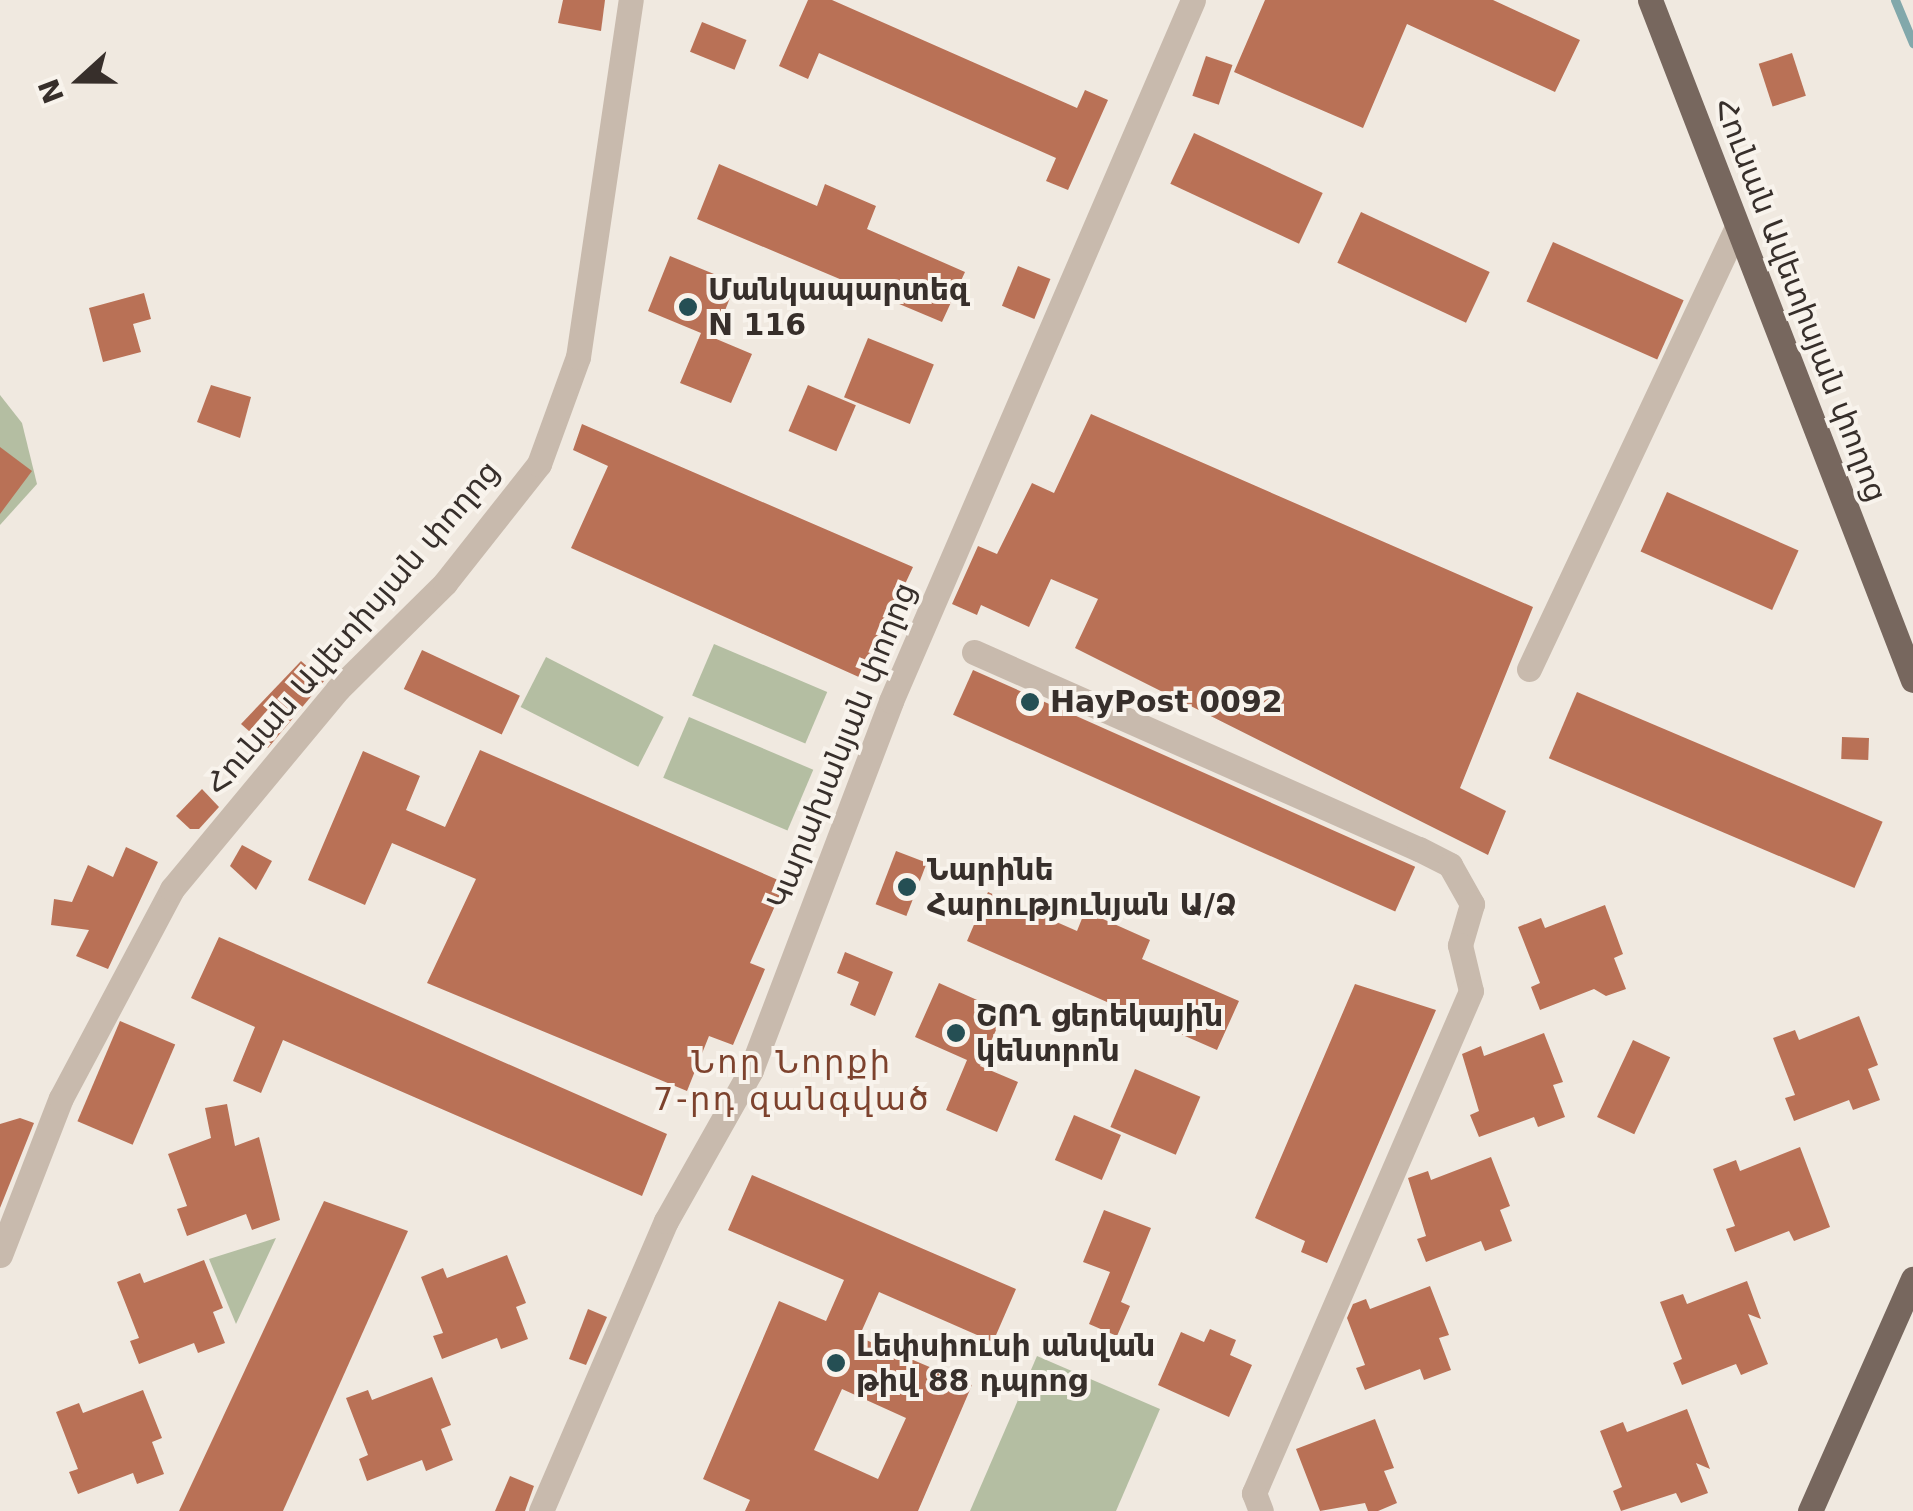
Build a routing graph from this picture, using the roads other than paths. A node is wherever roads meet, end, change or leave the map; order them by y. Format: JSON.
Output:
{"nodes":[{"id":1,"x":630,"y":0,"type":"edge"},
{"id":2,"x":1192,"y":0,"type":"edge"},
{"id":3,"x":1650,"y":0,"type":"edge"},
{"id":4,"x":1735,"y":231,"type":"junction"},
{"id":5,"x":974,"y":652,"type":"dead end"},
{"id":6,"x":1529,"y":669,"type":"dead end"},
{"id":7,"x":1913,"y":680,"type":"edge"},
{"id":8,"x":0,"y":1255,"type":"edge"},
{"id":9,"x":1913,"y":1279,"type":"edge"},
{"id":10,"x":541,"y":1511,"type":"edge"},
{"id":11,"x":1261,"y":1511,"type":"edge"},
{"id":12,"x":1810,"y":1511,"type":"edge"}],
"edges":[{"from":1,"to":8,"type":"street","name":"Հունան Ավետիսյան փողոց"},
{"from":2,"to":10,"type":"street","name":"Կարախանյան փողոց"},
{"from":3,"to":4,"type":"main road","name":"Հունան Ավետիսյան փողոց"},
{"from":4,"to":6,"type":"street"},
{"from":4,"to":7,"type":"main road","name":"Հունան Ավետիսյան փողոց"},
{"from":5,"to":11,"type":"street"},
{"from":9,"to":12,"type":"main road"}]}
